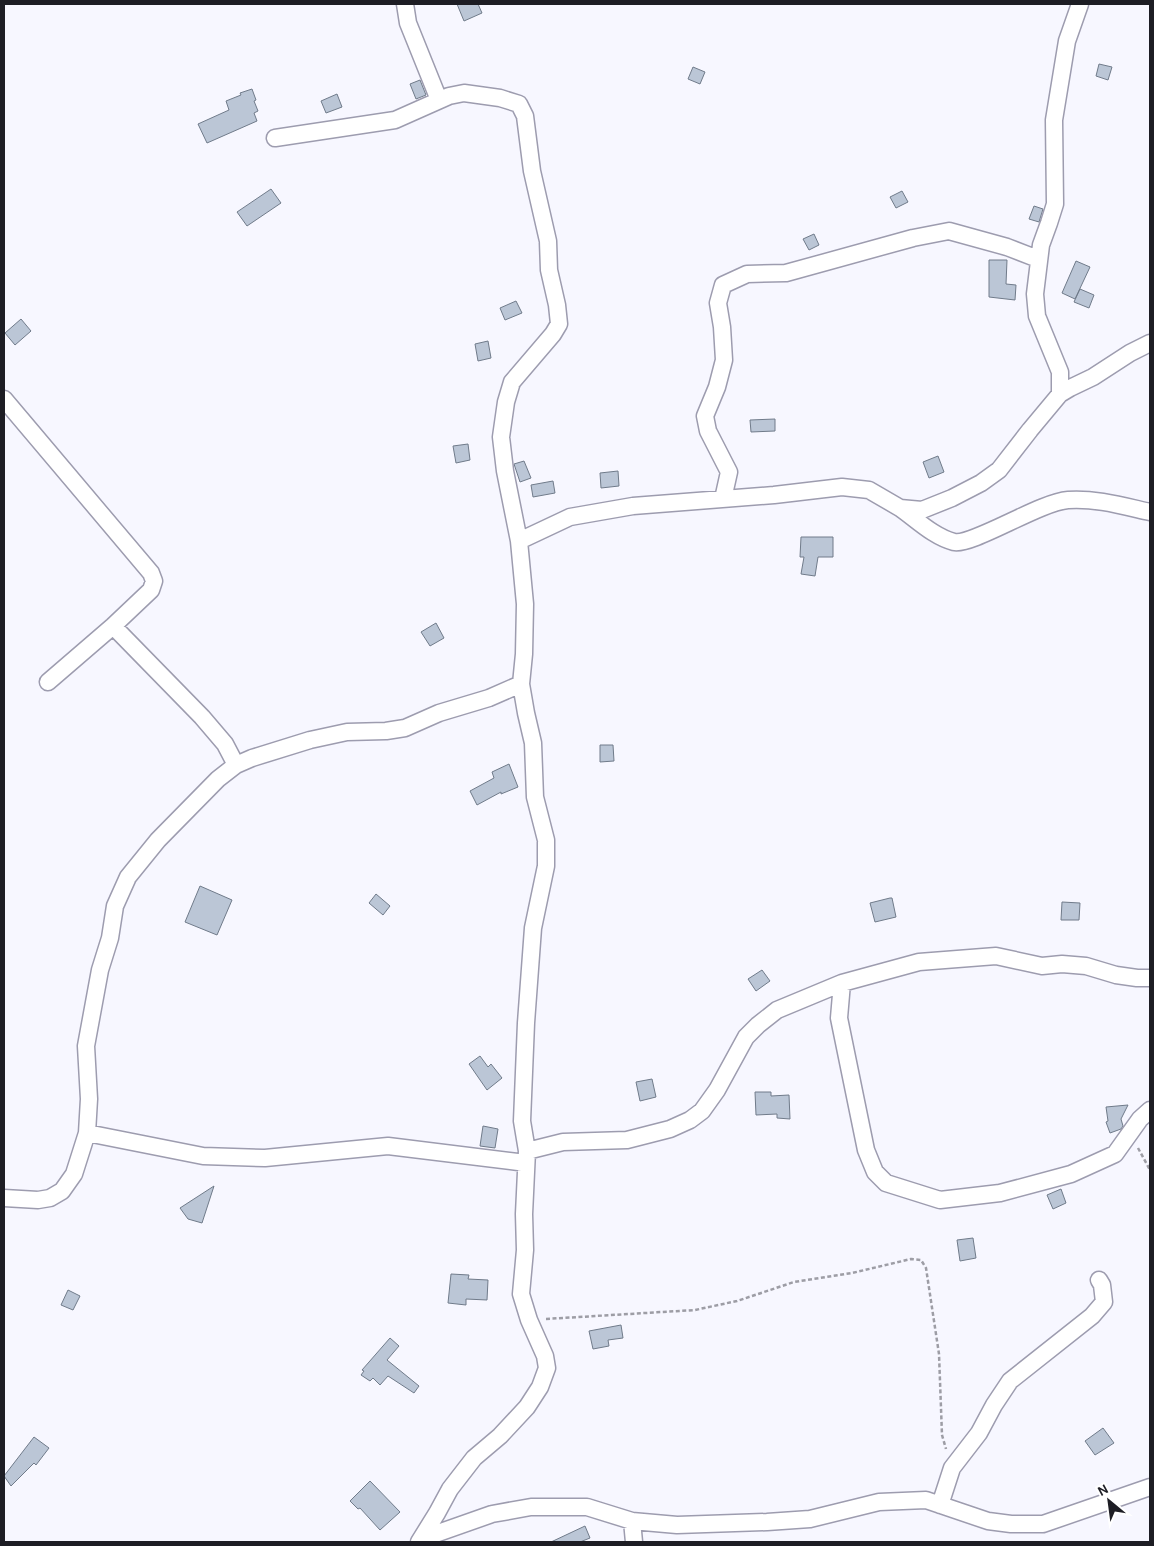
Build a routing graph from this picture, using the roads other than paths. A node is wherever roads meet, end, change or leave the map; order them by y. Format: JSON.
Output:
{"nodes":[{"id":1,"x":405,"y":4,"type":"edge"},
{"id":2,"x":1080,"y":4,"type":"edge"},
{"id":3,"x":439,"y":100,"type":"junction"},
{"id":4,"x":275,"y":138,"type":"dead end"},
{"id":5,"x":1038,"y":259,"type":"junction"},
{"id":6,"x":1150,"y":343,"type":"edge"},
{"id":7,"x":1060,"y":394,"type":"junction"},
{"id":8,"x":4,"y":399,"type":"edge"},
{"id":9,"x":722,"y":499,"type":"junction"},
{"id":10,"x":900,"y":508,"type":"junction"},
{"id":11,"x":1150,"y":512,"type":"edge"},
{"id":12,"x":519,"y":541,"type":"junction"},
{"id":13,"x":113,"y":626,"type":"junction"},
{"id":14,"x":48,"y":682,"type":"dead end"},
{"id":15,"x":521,"y":684,"type":"junction"},
{"id":16,"x":236,"y":765,"type":"junction"},
{"id":17,"x":1150,"y":978,"type":"edge"},
{"id":18,"x":842,"y":983,"type":"junction"},
{"id":19,"x":1150,"y":1110,"type":"edge"},
{"id":20,"x":87,"y":1134,"type":"junction"},
{"id":21,"x":526,"y":1157,"type":"junction"},
{"id":22,"x":4,"y":1198,"type":"edge"},
{"id":23,"x":1099,"y":1280,"type":"dead end"},
{"id":24,"x":1150,"y":1487,"type":"edge"},
{"id":25,"x":940,"y":1505,"type":"junction"},
{"id":26,"x":632,"y":1521,"type":"junction"},
{"id":27,"x":420,"y":1541,"type":"edge"},
{"id":28,"x":634,"y":1542,"type":"edge"}],
"edges":[{"from":1,"to":3,"type":"street"},
{"from":2,"to":5,"type":"street"},
{"from":3,"to":4,"type":"street"},
{"from":3,"to":12,"type":"street"},
{"from":5,"to":7,"type":"street"},
{"from":5,"to":9,"type":"street"},
{"from":6,"to":7,"type":"street"},
{"from":7,"to":10,"type":"street"},
{"from":8,"to":13,"type":"street"},
{"from":9,"to":10,"type":"street"},
{"from":9,"to":12,"type":"street"},
{"from":10,"to":11,"type":"street"},
{"from":12,"to":15,"type":"street"},
{"from":13,"to":14,"type":"street"},
{"from":13,"to":16,"type":"street"},
{"from":15,"to":16,"type":"street"},
{"from":15,"to":21,"type":"street"},
{"from":16,"to":20,"type":"street"},
{"from":17,"to":18,"type":"street"},
{"from":18,"to":19,"type":"street"},
{"from":18,"to":21,"type":"street"},
{"from":20,"to":21,"type":"street"},
{"from":20,"to":22,"type":"street"},
{"from":21,"to":27,"type":"street"},
{"from":23,"to":25,"type":"street"},
{"from":24,"to":25,"type":"street"},
{"from":25,"to":26,"type":"street"},
{"from":26,"to":27,"type":"street"},
{"from":26,"to":28,"type":"street"}]}
